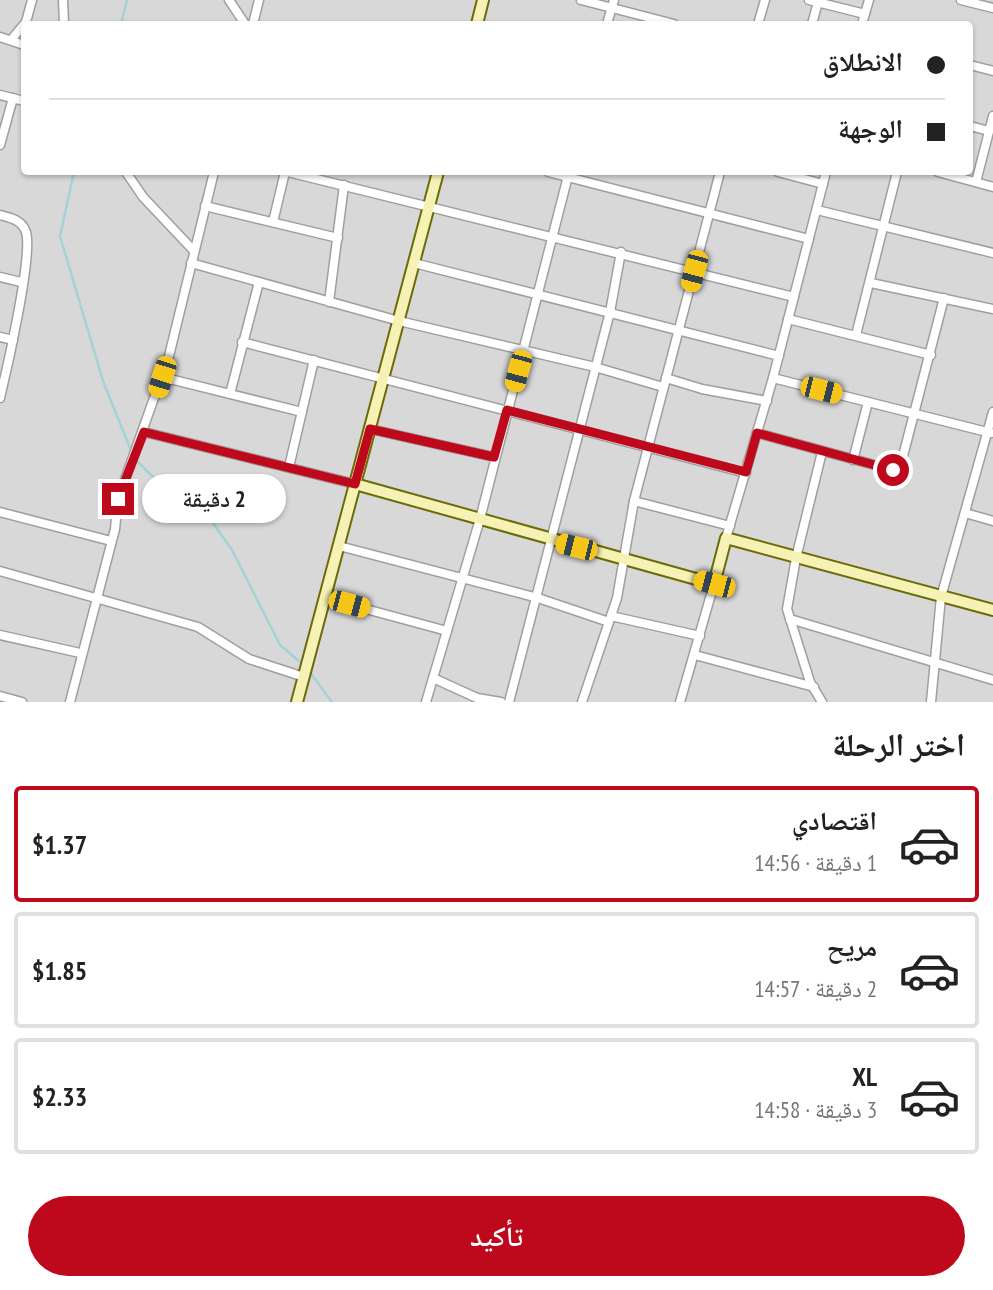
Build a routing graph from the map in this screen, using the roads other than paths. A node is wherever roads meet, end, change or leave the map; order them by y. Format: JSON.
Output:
{"nodes":[{"id":1,"x":32,"y":0,"type":"edge"},
{"id":2,"x":63,"y":0,"type":"edge"},
{"id":3,"x":229,"y":0,"type":"edge"},
{"id":4,"x":259,"y":0,"type":"edge"},
{"id":5,"x":483,"y":0,"type":"edge"},
{"id":6,"x":581,"y":0,"type":"edge"},
{"id":7,"x":765,"y":0,"type":"edge"},
{"id":8,"x":808,"y":0,"type":"edge"},
{"id":9,"x":869,"y":0,"type":"edge"},
{"id":10,"x":961,"y":0,"type":"edge"},
{"id":11,"x":818,"y":2,"type":"junction"},
{"id":12,"x":613,"y":4,"type":"edge"},
{"id":13,"x":993,"y":8,"type":"edge"},
{"id":14,"x":865,"y":14,"type":"junction"},
{"id":15,"x":26,"y":21,"type":"edge"},
{"id":16,"x":64,"y":21,"type":"edge"},
{"id":17,"x":243,"y":21,"type":"edge"},
{"id":18,"x":254,"y":21,"type":"edge"},
{"id":19,"x":478,"y":21,"type":"edge"},
{"id":20,"x":608,"y":21,"type":"edge"},
{"id":21,"x":665,"y":21,"type":"edge"},
{"id":22,"x":759,"y":21,"type":"edge"},
{"id":23,"x":813,"y":21,"type":"edge"},
{"id":24,"x":863,"y":21,"type":"edge"},
{"id":25,"x":21,"y":28,"type":"edge"},
{"id":26,"x":0,"y":37,"type":"edge"},
{"id":27,"x":11,"y":40,"type":"junction"},
{"id":28,"x":21,"y":44,"type":"edge"},
{"id":29,"x":973,"y":66,"type":"edge"},
{"id":30,"x":993,"y":71,"type":"edge"},
{"id":31,"x":0,"y":95,"type":"edge"},
{"id":32,"x":13,"y":98,"type":"junction"},
{"id":33,"x":21,"y":99,"type":"edge"},
{"id":34,"x":993,"y":116,"type":"edge"},
{"id":35,"x":973,"y":126,"type":"edge"},
{"id":36,"x":989,"y":131,"type":"junction"},
{"id":37,"x":0,"y":145,"type":"edge"},
{"id":38,"x":128,"y":175,"type":"edge"},
{"id":39,"x":213,"y":175,"type":"edge"},
{"id":40,"x":285,"y":175,"type":"edge"},
{"id":41,"x":299,"y":175,"type":"edge"},
{"id":42,"x":437,"y":175,"type":"edge"},
{"id":43,"x":568,"y":175,"type":"edge"},
{"id":44,"x":572,"y":175,"type":"edge"},
{"id":45,"x":719,"y":175,"type":"edge"},
{"id":46,"x":789,"y":175,"type":"edge"},
{"id":47,"x":825,"y":175,"type":"edge"},
{"id":48,"x":896,"y":175,"type":"edge"},
{"id":49,"x":949,"y":175,"type":"edge"},
{"id":50,"x":976,"y":182,"type":"junction"},
{"id":51,"x":823,"y":184,"type":"junction"},
{"id":52,"x":344,"y":185,"type":"junction"},
{"id":53,"x":993,"y":187,"type":"edge"},
{"id":54,"x":205,"y":206,"type":"junction"},
{"id":55,"x":429,"y":206,"type":"junction"},
{"id":56,"x":817,"y":210,"type":"junction"},
{"id":57,"x":709,"y":213,"type":"junction"},
{"id":58,"x":0,"y":215,"type":"edge"},
{"id":59,"x":273,"y":222,"type":"junction"},
{"id":60,"x":885,"y":226,"type":"junction"},
{"id":61,"x":553,"y":235,"type":"junction"},
{"id":62,"x":338,"y":238,"type":"junction"},
{"id":63,"x":809,"y":239,"type":"junction"},
{"id":64,"x":194,"y":251,"type":"junction"},
{"id":65,"x":621,"y":252,"type":"junction"},
{"id":66,"x":993,"y":253,"type":"edge"},
{"id":67,"x":191,"y":263,"type":"junction"},
{"id":68,"x":414,"y":263,"type":"junction"},
{"id":69,"x":694,"y":271,"type":"junction"},
{"id":70,"x":0,"y":277,"type":"edge"},
{"id":71,"x":21,"y":282,"type":"junction"},
{"id":72,"x":259,"y":282,"type":"junction"},
{"id":73,"x":871,"y":284,"type":"junction"},
{"id":74,"x":538,"y":293,"type":"junction"},
{"id":75,"x":794,"y":297,"type":"junction"},
{"id":76,"x":944,"y":298,"type":"junction"},
{"id":77,"x":330,"y":302,"type":"junction"},
{"id":78,"x":993,"y":309,"type":"edge"},
{"id":79,"x":610,"y":313,"type":"junction"},
{"id":80,"x":789,"y":318,"type":"junction"},
{"id":81,"x":398,"y":321,"type":"junction"},
{"id":82,"x":678,"y":331,"type":"junction"},
{"id":83,"x":856,"y":335,"type":"junction"},
{"id":84,"x":0,"y":337,"type":"edge"},
{"id":85,"x":13,"y":340,"type":"junction"},
{"id":86,"x":242,"y":342,"type":"junction"},
{"id":87,"x":523,"y":352,"type":"junction"},
{"id":88,"x":931,"y":355,"type":"junction"},
{"id":89,"x":779,"y":356,"type":"junction"},
{"id":90,"x":314,"y":360,"type":"junction"},
{"id":91,"x":595,"y":367,"type":"junction"},
{"id":92,"x":162,"y":377,"type":"junction"},
{"id":93,"x":384,"y":378,"type":"junction"},
{"id":94,"x":666,"y":378,"type":"junction"},
{"id":95,"x":773,"y":378,"type":"junction"},
{"id":96,"x":663,"y":387,"type":"junction"},
{"id":97,"x":230,"y":394,"type":"junction"},
{"id":98,"x":0,"y":398,"type":"edge"},
{"id":99,"x":767,"y":401,"type":"junction"},
{"id":100,"x":868,"y":402,"type":"junction"},
{"id":101,"x":507,"y":410,"type":"junction"},
{"id":102,"x":302,"y":412,"type":"junction"},
{"id":103,"x":993,"y":412,"type":"edge"},
{"id":104,"x":915,"y":414,"type":"junction"},
{"id":105,"x":580,"y":428,"type":"junction"},
{"id":106,"x":370,"y":429,"type":"junction"},
{"id":107,"x":144,"y":432,"type":"junction"},
{"id":108,"x":757,"y":433,"type":"junction"},
{"id":109,"x":990,"y":433,"type":"edge"},
{"id":110,"x":648,"y":446,"type":"junction"},
{"id":111,"x":822,"y":452,"type":"junction"},
{"id":112,"x":494,"y":457,"type":"junction"},
{"id":113,"x":853,"y":460,"type":"junction"},
{"id":114,"x":289,"y":467,"type":"junction"},
{"id":115,"x":746,"y":472,"type":"junction"},
{"id":116,"x":355,"y":484,"type":"junction"},
{"id":117,"x":634,"y":500,"type":"junction"},
{"id":118,"x":0,"y":512,"type":"edge"},
{"id":119,"x":965,"y":513,"type":"junction"},
{"id":120,"x":480,"y":519,"type":"junction"},
{"id":121,"x":993,"y":521,"type":"edge"},
{"id":122,"x":730,"y":526,"type":"junction"},
{"id":123,"x":726,"y":538,"type":"junction"},
{"id":124,"x":111,"y":541,"type":"junction"},
{"id":125,"x":553,"y":541,"type":"junction"},
{"id":126,"x":339,"y":546,"type":"junction"},
{"id":127,"x":796,"y":558,"type":"junction"},
{"id":128,"x":623,"y":559,"type":"junction"},
{"id":129,"x":0,"y":571,"type":"edge"},
{"id":130,"x":463,"y":577,"type":"junction"},
{"id":131,"x":714,"y":584,"type":"junction"},
{"id":132,"x":941,"y":597,"type":"junction"},
{"id":133,"x":325,"y":598,"type":"junction"},
{"id":134,"x":538,"y":598,"type":"junction"},
{"id":135,"x":94,"y":600,"type":"junction"},
{"id":136,"x":993,"y":610,"type":"edge"},
{"id":137,"x":610,"y":619,"type":"junction"},
{"id":138,"x":790,"y":619,"type":"junction"},
{"id":139,"x":447,"y":631,"type":"junction"},
{"id":140,"x":0,"y":635,"type":"edge"},
{"id":141,"x":700,"y":636,"type":"junction"},
{"id":142,"x":80,"y":653,"type":"junction"},
{"id":143,"x":695,"y":655,"type":"junction"},
{"id":144,"x":932,"y":661,"type":"junction"},
{"id":145,"x":304,"y":677,"type":"junction"},
{"id":146,"x":433,"y":678,"type":"junction"},
{"id":147,"x":993,"y":680,"type":"edge"},
{"id":148,"x":814,"y":687,"type":"junction"},
{"id":149,"x":0,"y":696,"type":"edge"},
{"id":150,"x":22,"y":702,"type":"edge"},
{"id":151,"x":69,"y":702,"type":"edge"},
{"id":152,"x":297,"y":702,"type":"edge"},
{"id":153,"x":426,"y":702,"type":"edge"},
{"id":154,"x":501,"y":702,"type":"edge"},
{"id":155,"x":509,"y":702,"type":"edge"},
{"id":156,"x":582,"y":702,"type":"edge"},
{"id":157,"x":680,"y":702,"type":"edge"},
{"id":158,"x":822,"y":702,"type":"edge"},
{"id":159,"x":930,"y":702,"type":"edge"}],
"edges":[{"from":1,"to":15,"type":"street"},
{"from":2,"to":16,"type":"street"},
{"from":3,"to":17,"type":"street"},
{"from":4,"to":18,"type":"street"},
{"from":5,"to":19,"type":"street"},
{"from":6,"to":12,"type":"street"},
{"from":7,"to":22,"type":"street"},
{"from":8,"to":11,"type":"street"},
{"from":9,"to":14,"type":"street"},
{"from":10,"to":13,"type":"street"},
{"from":11,"to":14,"type":"street"},
{"from":11,"to":23,"type":"street"},
{"from":12,"to":20,"type":"street"},
{"from":12,"to":21,"type":"street"},
{"from":14,"to":24,"type":"street"},
{"from":25,"to":27,"type":"street"},
{"from":26,"to":27,"type":"street"},
{"from":27,"to":28,"type":"street"},
{"from":29,"to":30,"type":"street"},
{"from":31,"to":32,"type":"street"},
{"from":32,"to":33,"type":"street"},
{"from":32,"to":37,"type":"street"},
{"from":34,"to":36,"type":"street"},
{"from":35,"to":36,"type":"street"},
{"from":36,"to":50,"type":"street"},
{"from":38,"to":64,"type":"street"},
{"from":39,"to":54,"type":"street"},
{"from":40,"to":59,"type":"street"},
{"from":41,"to":52,"type":"street"},
{"from":42,"to":55,"type":"street"},
{"from":43,"to":61,"type":"street"},
{"from":44,"to":57,"type":"street"},
{"from":45,"to":57,"type":"street"},
{"from":46,"to":51,"type":"street"},
{"from":47,"to":51,"type":"street"},
{"from":48,"to":60,"type":"street"},
{"from":49,"to":50,"type":"street"},
{"from":50,"to":53,"type":"street"},
{"from":51,"to":56,"type":"street"},
{"from":52,"to":55,"type":"street"},
{"from":52,"to":62,"type":"street"},
{"from":54,"to":59,"type":"street"},
{"from":54,"to":64,"type":"street"},
{"from":55,"to":61,"type":"street"},
{"from":55,"to":68,"type":"street"},
{"from":56,"to":60,"type":"street"},
{"from":56,"to":63,"type":"street"},
{"from":57,"to":63,"type":"street"},
{"from":57,"to":69,"type":"street"},
{"from":58,"to":71,"type":"street"},
{"from":59,"to":62,"type":"street"},
{"from":60,"to":66,"type":"street"},
{"from":60,"to":73,"type":"street"},
{"from":61,"to":65,"type":"street"},
{"from":61,"to":74,"type":"street"},
{"from":62,"to":77,"type":"street"},
{"from":63,"to":75,"type":"street"},
{"from":64,"to":67,"type":"street"},
{"from":65,"to":69,"type":"street"},
{"from":65,"to":79,"type":"street"},
{"from":67,"to":72,"type":"street"},
{"from":67,"to":92,"type":"street"},
{"from":68,"to":74,"type":"street"},
{"from":68,"to":81,"type":"street"},
{"from":69,"to":75,"type":"street"},
{"from":69,"to":82,"type":"street"},
{"from":70,"to":71,"type":"street"},
{"from":71,"to":85,"type":"street"},
{"from":72,"to":77,"type":"street"},
{"from":72,"to":86,"type":"street"},
{"from":73,"to":76,"type":"street"},
{"from":73,"to":83,"type":"street"},
{"from":74,"to":79,"type":"street"},
{"from":74,"to":87,"type":"street"},
{"from":75,"to":80,"type":"street"},
{"from":76,"to":78,"type":"street"},
{"from":76,"to":88,"type":"street"},
{"from":77,"to":81,"type":"street"},
{"from":79,"to":82,"type":"street"},
{"from":79,"to":91,"type":"street"},
{"from":80,"to":83,"type":"street"},
{"from":80,"to":89,"type":"street"},
{"from":81,"to":87,"type":"street"},
{"from":81,"to":93,"type":"street"},
{"from":82,"to":89,"type":"street"},
{"from":82,"to":94,"type":"street"},
{"from":83,"to":88,"type":"street"},
{"from":84,"to":85,"type":"street"},
{"from":85,"to":98,"type":"street"},
{"from":86,"to":90,"type":"street"},
{"from":86,"to":97,"type":"street"},
{"from":87,"to":91,"type":"street"},
{"from":87,"to":101,"type":"street"},
{"from":88,"to":104,"type":"street"},
{"from":89,"to":95,"type":"street"},
{"from":90,"to":93,"type":"street"},
{"from":90,"to":102,"type":"street"},
{"from":91,"to":96,"type":"street"},
{"from":91,"to":105,"type":"street"},
{"from":92,"to":97,"type":"street"},
{"from":92,"to":107,"type":"street"},
{"from":93,"to":101,"type":"street"},
{"from":93,"to":106,"type":"street"},
{"from":94,"to":96,"type":"street"},
{"from":94,"to":99,"type":"street"},
{"from":95,"to":99,"type":"street"},
{"from":95,"to":100,"type":"street"},
{"from":96,"to":110,"type":"street"},
{"from":97,"to":102,"type":"street"},
{"from":99,"to":108,"type":"street"},
{"from":100,"to":104,"type":"street"},
{"from":100,"to":113,"type":"street"},
{"from":101,"to":105,"type":"street"},
{"from":101,"to":112,"type":"street"},
{"from":102,"to":114,"type":"street"},
{"from":103,"to":109,"type":"street"},
{"from":104,"to":109,"type":"street"},
{"from":104,"to":113,"type":"street"},
{"from":105,"to":110,"type":"street"},
{"from":105,"to":125,"type":"street"},
{"from":106,"to":112,"type":"street"},
{"from":106,"to":116,"type":"street"},
{"from":107,"to":114,"type":"street"},
{"from":107,"to":124,"type":"street"},
{"from":108,"to":111,"type":"street"},
{"from":108,"to":115,"type":"street"},
{"from":109,"to":119,"type":"street"},
{"from":110,"to":115,"type":"street"},
{"from":110,"to":117,"type":"street"},
{"from":111,"to":113,"type":"street"},
{"from":111,"to":127,"type":"street"},
{"from":112,"to":120,"type":"street"},
{"from":114,"to":116,"type":"street"},
{"from":115,"to":122,"type":"street"},
{"from":116,"to":120,"type":"street"},
{"from":116,"to":126,"type":"street"},
{"from":117,"to":122,"type":"street"},
{"from":117,"to":128,"type":"street"},
{"from":118,"to":124,"type":"street"},
{"from":119,"to":121,"type":"street"},
{"from":119,"to":132,"type":"street"},
{"from":120,"to":125,"type":"street"},
{"from":120,"to":130,"type":"street"},
{"from":122,"to":123,"type":"street"},
{"from":123,"to":127,"type":"street"},
{"from":123,"to":131,"type":"street"},
{"from":124,"to":135,"type":"street"},
{"from":125,"to":128,"type":"street"},
{"from":125,"to":134,"type":"street"},
{"from":126,"to":130,"type":"street"},
{"from":126,"to":133,"type":"street"},
{"from":127,"to":132,"type":"street"},
{"from":127,"to":138,"type":"street"},
{"from":128,"to":131,"type":"street"},
{"from":128,"to":137,"type":"street"},
{"from":129,"to":135,"type":"street"},
{"from":130,"to":134,"type":"street"},
{"from":130,"to":139,"type":"street"},
{"from":131,"to":141,"type":"street"},
{"from":132,"to":136,"type":"street"},
{"from":132,"to":144,"type":"street"},
{"from":133,"to":139,"type":"street"},
{"from":133,"to":145,"type":"street"},
{"from":134,"to":137,"type":"street"},
{"from":134,"to":155,"type":"street"},
{"from":135,"to":142,"type":"street"},
{"from":135,"to":145,"type":"street"},
{"from":137,"to":141,"type":"street"},
{"from":137,"to":156,"type":"street"},
{"from":138,"to":144,"type":"street"},
{"from":138,"to":148,"type":"street"},
{"from":139,"to":146,"type":"street"},
{"from":140,"to":142,"type":"street"},
{"from":141,"to":143,"type":"street"},
{"from":142,"to":151,"type":"street"},
{"from":143,"to":148,"type":"street"},
{"from":143,"to":157,"type":"street"},
{"from":144,"to":147,"type":"street"},
{"from":144,"to":159,"type":"street"},
{"from":145,"to":152,"type":"street"},
{"from":146,"to":153,"type":"street"},
{"from":146,"to":154,"type":"street"},
{"from":148,"to":158,"type":"street"},
{"from":149,"to":150,"type":"street"}]}
